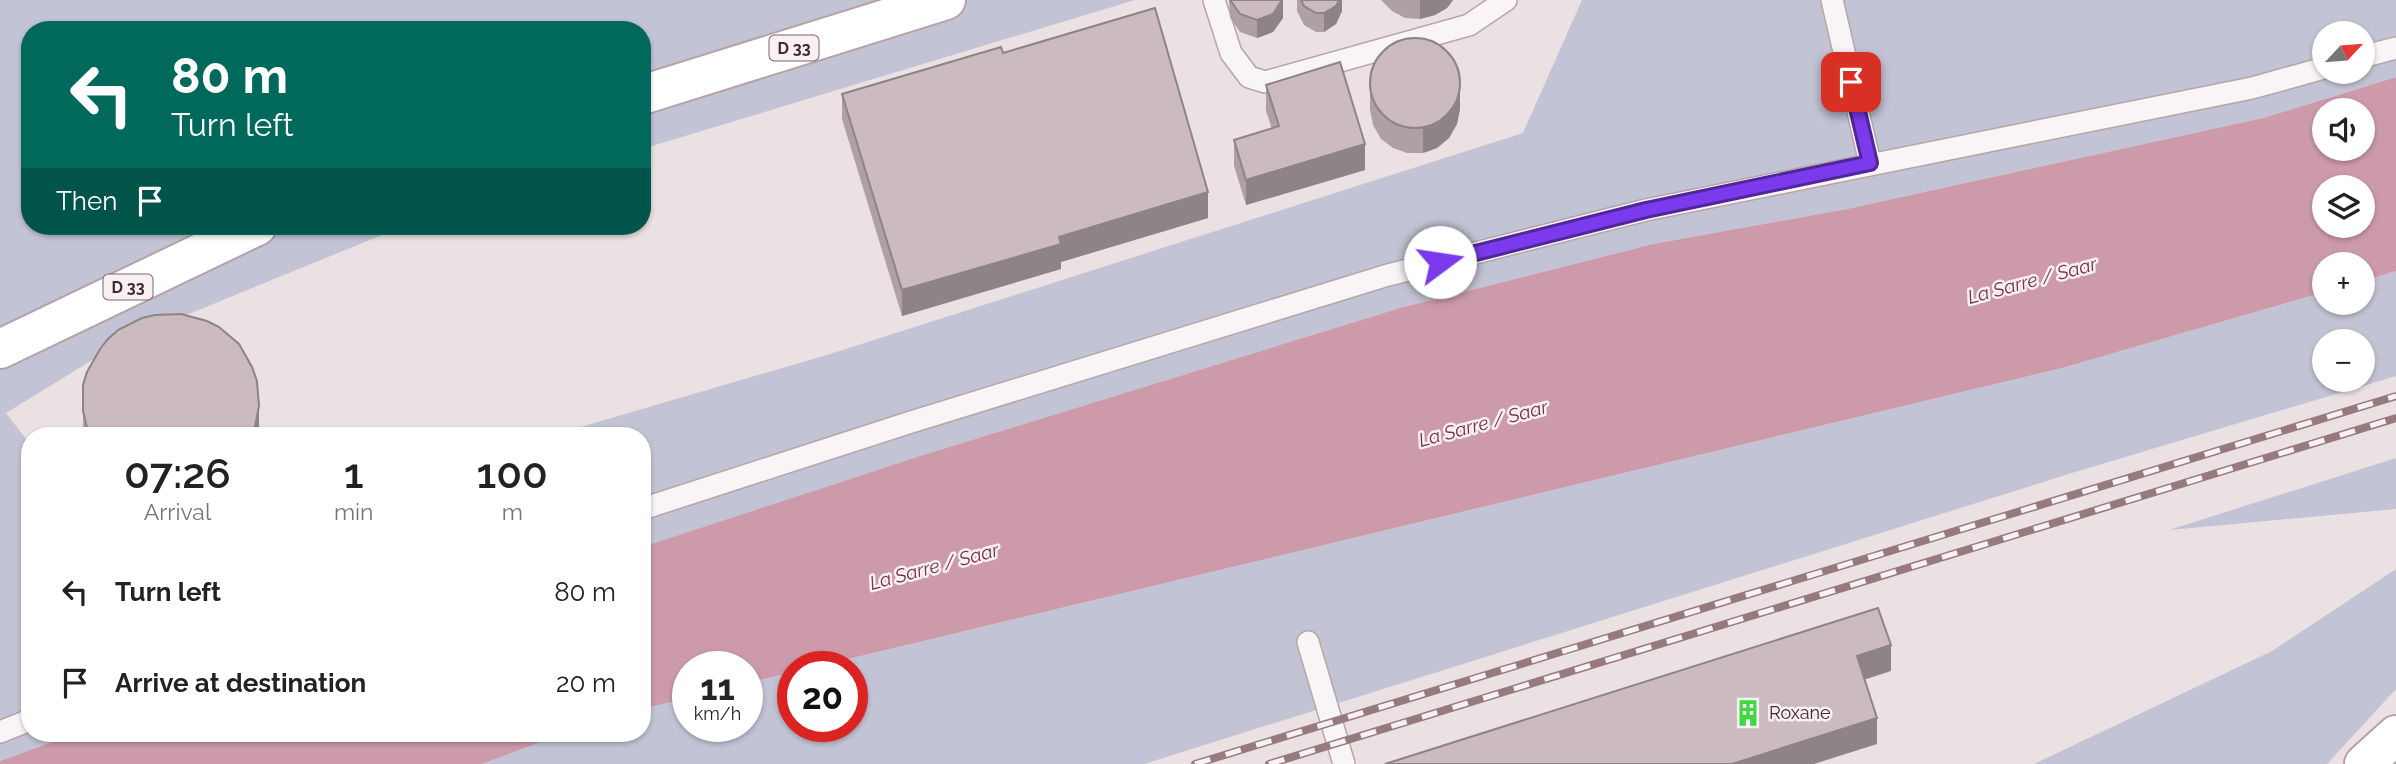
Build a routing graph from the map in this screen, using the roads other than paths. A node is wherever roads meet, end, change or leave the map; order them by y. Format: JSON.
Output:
{"nodes":[{"id":1,"x":946,"y":0,"type":"edge"},
{"id":2,"x":1214,"y":0,"type":"edge"},
{"id":3,"x":1506,"y":0,"type":"edge"},
{"id":4,"x":1832,"y":0,"type":"edge"},
{"id":5,"x":2396,"y":48,"type":"edge"},
{"id":6,"x":2375,"y":54,"type":"edge"},
{"id":7,"x":2312,"y":71,"type":"edge"},
{"id":8,"x":651,"y":92,"type":"edge"},
{"id":9,"x":1870,"y":163,"type":"junction"},
{"id":10,"x":238,"y":235,"type":"edge"},
{"id":11,"x":0,"y":349,"type":"edge"},
{"id":12,"x":651,"y":506,"type":"edge"},
{"id":13,"x":1308,"y":642,"type":"dead end"},
{"id":14,"x":21,"y":724,"type":"edge"},
{"id":15,"x":0,"y":732,"type":"edge"},
{"id":16,"x":2396,"y":735,"type":"edge"},
{"id":17,"x":1344,"y":764,"type":"edge"},
{"id":18,"x":2364,"y":764,"type":"edge"}],
"edges":[{"from":1,"to":8,"type":"main road","number":"D 33"},
{"from":2,"to":3,"type":"lane"},
{"from":4,"to":9,"type":"lane"},
{"from":5,"to":6,"type":"lane"},
{"from":7,"to":9,"type":"lane"},
{"from":9,"to":12,"type":"lane"},
{"from":10,"to":11,"type":"main road","number":"D 33"},
{"from":13,"to":17,"type":"lane"},
{"from":14,"to":15,"type":"lane"},
{"from":16,"to":18,"type":"main road"}]}
